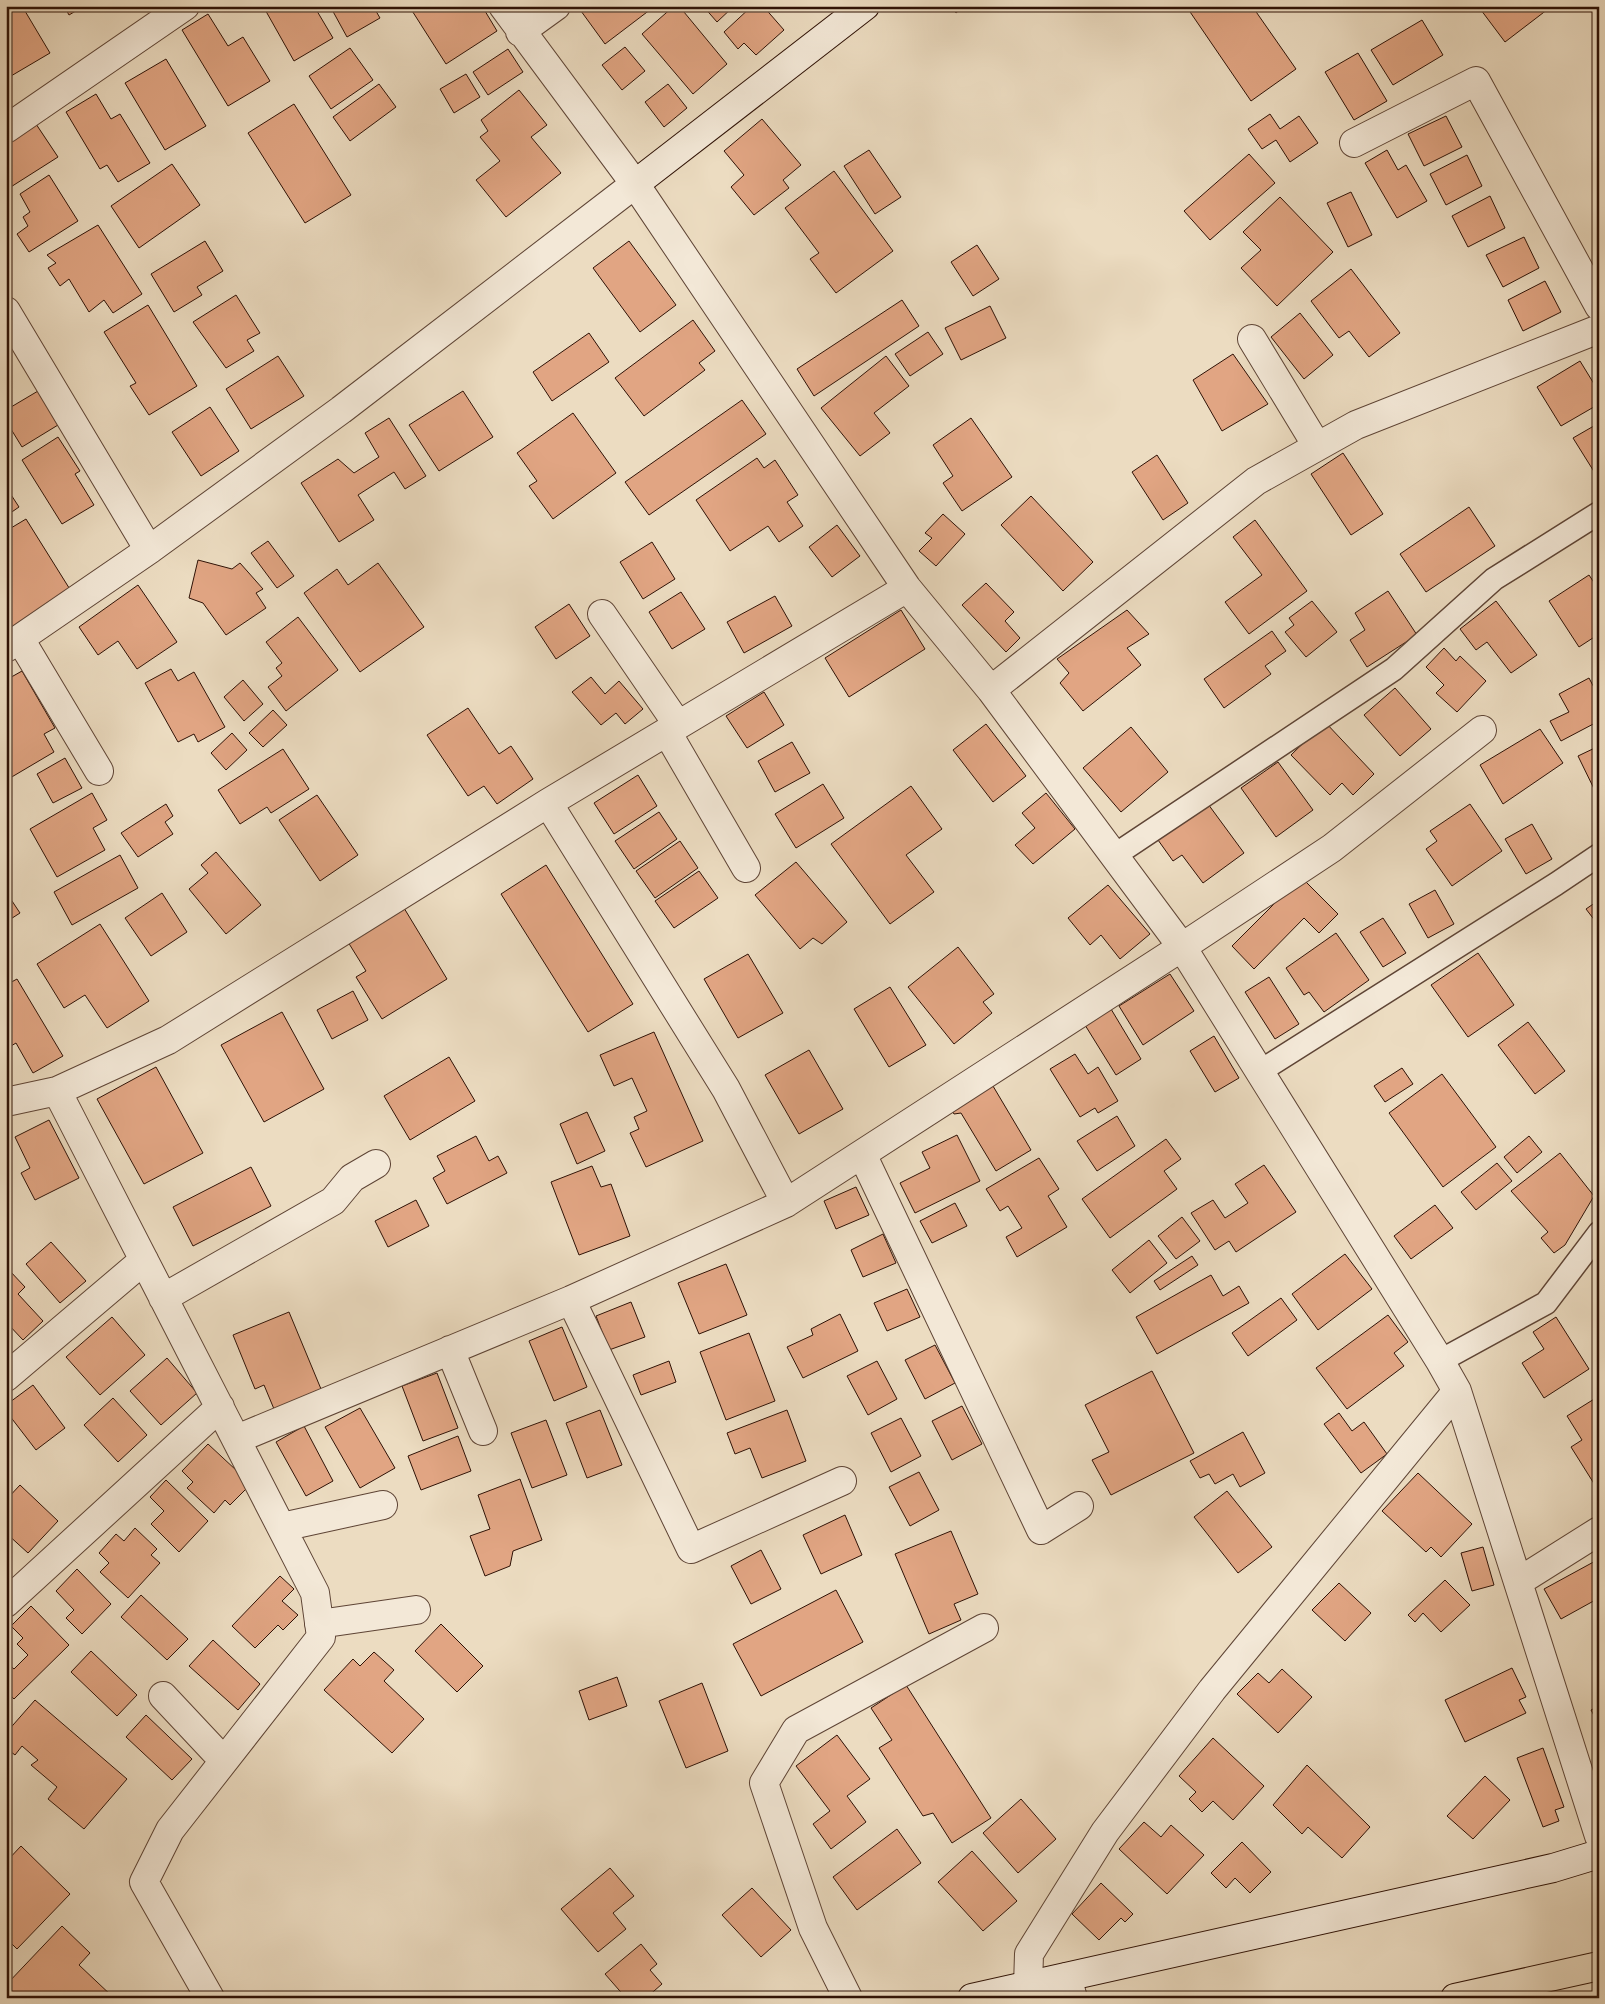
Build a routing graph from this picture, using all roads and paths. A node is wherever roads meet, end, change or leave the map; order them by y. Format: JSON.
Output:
{"nodes":[{"id":1,"x":185,"y":6,"type":"edge"},
{"id":2,"x":503,"y":6,"type":"edge"},
{"id":3,"x":556,"y":6,"type":"edge"},
{"id":4,"x":865,"y":6,"type":"edge"},
{"id":5,"x":520,"y":32,"type":"junction"},
{"id":6,"x":6,"y":129,"type":"edge"},
{"id":7,"x":1354,"y":143,"type":"dead end"},
{"id":8,"x":635,"y":184,"type":"junction"},
{"id":9,"x":1599,"y":306,"type":"edge"},
{"id":10,"x":6,"y":311,"type":"edge"},
{"id":11,"x":1599,"y":329,"type":"edge"},
{"id":12,"x":1252,"y":339,"type":"dead end"},
{"id":13,"x":1317,"y":446,"type":"junction"},
{"id":14,"x":1599,"y":513,"type":"edge"},
{"id":15,"x":148,"y":550,"type":"junction"},
{"id":16,"x":907,"y":588,"type":"junction"},
{"id":17,"x":602,"y":614,"type":"dead end"},
{"id":18,"x":13,"y":643,"type":"edge"},
{"id":19,"x":991,"y":690,"type":"junction"},
{"id":20,"x":672,"y":728,"type":"junction"},
{"id":21,"x":1482,"y":730,"type":"dead end"},
{"id":22,"x":98,"y":771,"type":"dead end"},
{"id":23,"x":548,"y":803,"type":"junction"},
{"id":24,"x":1114,"y":855,"type":"junction"},
{"id":25,"x":1599,"y":855,"type":"edge"},
{"id":26,"x":746,"y":868,"type":"dead end"},
{"id":27,"x":1182,"y":947,"type":"junction"},
{"id":28,"x":1260,"y":1072,"type":"junction"},
{"id":29,"x":57,"y":1091,"type":"junction"},
{"id":30,"x":7,"y":1101,"type":"edge"},
{"id":31,"x":862,"y":1154,"type":"junction"},
{"id":32,"x":376,"y":1164,"type":"dead end"},
{"id":33,"x":786,"y":1204,"type":"junction"},
{"id":34,"x":1599,"y":1233,"type":"edge"},
{"id":35,"x":144,"y":1260,"type":"junction"},
{"id":36,"x":163,"y":1298,"type":"junction"},
{"id":37,"x":571,"y":1300,"type":"junction"},
{"id":38,"x":450,"y":1350,"type":"junction"},
{"id":39,"x":1440,"y":1361,"type":"junction"},
{"id":40,"x":6,"y":1377,"type":"edge"},
{"id":41,"x":1457,"y":1391,"type":"junction"},
{"id":42,"x":220,"y":1407,"type":"junction"},
{"id":43,"x":483,"y":1431,"type":"dead end"},
{"id":44,"x":237,"y":1439,"type":"junction"},
{"id":45,"x":842,"y":1481,"type":"dead end"},
{"id":46,"x":383,"y":1505,"type":"dead end"},
{"id":47,"x":1079,"y":1506,"type":"dead end"},
{"id":48,"x":282,"y":1527,"type":"junction"},
{"id":49,"x":1599,"y":1530,"type":"edge"},
{"id":50,"x":1518,"y":1582,"type":"junction"},
{"id":51,"x":6,"y":1603,"type":"edge"},
{"id":52,"x":416,"y":1610,"type":"dead end"},
{"id":53,"x":319,"y":1624,"type":"junction"},
{"id":54,"x":984,"y":1628,"type":"dead end"},
{"id":55,"x":163,"y":1696,"type":"dead end"},
{"id":56,"x":224,"y":1761,"type":"junction"},
{"id":57,"x":1599,"y":1836,"type":"edge"},
{"id":58,"x":1599,"y":1854,"type":"edge"},
{"id":59,"x":1599,"y":1966,"type":"edge"},
{"id":60,"x":1028,"y":1986,"type":"junction"},
{"id":61,"x":1070,"y":1988,"type":"edge"},
{"id":62,"x":210,"y":1998,"type":"edge"},
{"id":63,"x":848,"y":1998,"type":"edge"},
{"id":64,"x":972,"y":1998,"type":"edge"},
{"id":65,"x":1455,"y":1998,"type":"edge"}],
"edges":[{"from":1,"to":6,"type":"street"},
{"from":2,"to":5,"type":"street"},
{"from":3,"to":5,"type":"street"},
{"from":4,"to":8,"type":"street"},
{"from":5,"to":8,"type":"street"},
{"from":7,"to":9,"type":"street"},
{"from":8,"to":15,"type":"street"},
{"from":8,"to":16,"type":"street"},
{"from":10,"to":15,"type":"street"},
{"from":11,"to":13,"type":"street"},
{"from":12,"to":13,"type":"street"},
{"from":13,"to":19,"type":"street"},
{"from":14,"to":24,"type":"lane"},
{"from":15,"to":18,"type":"street"},
{"from":16,"to":19,"type":"street"},
{"from":16,"to":20,"type":"street"},
{"from":17,"to":20,"type":"street"},
{"from":18,"to":22,"type":"street"},
{"from":19,"to":24,"type":"street"},
{"from":20,"to":23,"type":"street"},
{"from":20,"to":26,"type":"street"},
{"from":21,"to":27,"type":"street"},
{"from":23,"to":29,"type":"street"},
{"from":23,"to":33,"type":"street"},
{"from":24,"to":27,"type":"street"},
{"from":25,"to":28,"type":"lane"},
{"from":27,"to":28,"type":"street"},
{"from":27,"to":31,"type":"street"},
{"from":28,"to":39,"type":"street"},
{"from":29,"to":30,"type":"street"},
{"from":29,"to":35,"type":"street"},
{"from":31,"to":33,"type":"street"},
{"from":31,"to":47,"type":"street"},
{"from":32,"to":36,"type":"street"},
{"from":33,"to":37,"type":"street"},
{"from":34,"to":39,"type":"lane"},
{"from":35,"to":36,"type":"street"},
{"from":35,"to":40,"type":"street"},
{"from":36,"to":42,"type":"street"},
{"from":37,"to":38,"type":"street"},
{"from":37,"to":45,"type":"street"},
{"from":38,"to":43,"type":"street"},
{"from":38,"to":44,"type":"street"},
{"from":39,"to":41,"type":"street"},
{"from":41,"to":50,"type":"street"},
{"from":41,"to":60,"type":"street"},
{"from":42,"to":44,"type":"street"},
{"from":42,"to":51,"type":"street"},
{"from":44,"to":48,"type":"street"},
{"from":46,"to":48,"type":"street"},
{"from":48,"to":53,"type":"street"},
{"from":49,"to":50,"type":"street"},
{"from":50,"to":57,"type":"street"},
{"from":52,"to":53,"type":"street"},
{"from":53,"to":56,"type":"street"},
{"from":54,"to":63,"type":"street"},
{"from":55,"to":56,"type":"street"},
{"from":56,"to":62,"type":"street"},
{"from":58,"to":61,"type":"street"},
{"from":59,"to":65,"type":"highway"},
{"from":60,"to":61,"type":"street"},
{"from":60,"to":64,"type":"street"}]}
